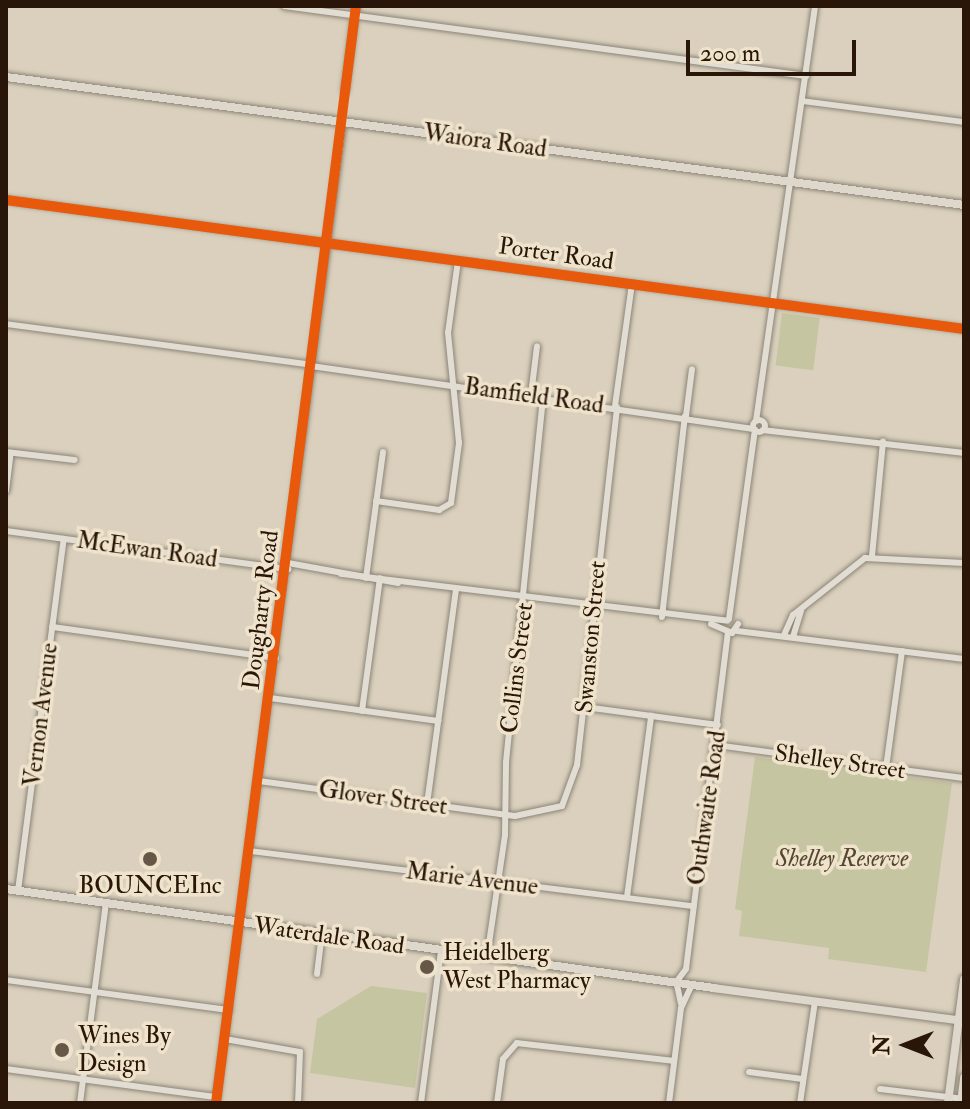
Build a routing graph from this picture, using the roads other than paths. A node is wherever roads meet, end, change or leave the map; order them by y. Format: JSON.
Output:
{"nodes":[{"id":1,"x":284,"y":6,"type":"edge"},
{"id":2,"x":356,"y":6,"type":"edge"},
{"id":3,"x":815,"y":6,"type":"edge"},
{"id":4,"x":355,"y":15,"type":"junction"},
{"id":5,"x":806,"y":76,"type":"junction"},
{"id":6,"x":6,"y":77,"type":"edge"},
{"id":7,"x":345,"y":91,"type":"dead end"},
{"id":8,"x":802,"y":101,"type":"junction"},
{"id":9,"x":343,"y":122,"type":"junction"},
{"id":10,"x":964,"y":122,"type":"edge"},
{"id":11,"x":791,"y":182,"type":"junction"},
{"id":12,"x":6,"y":200,"type":"edge"},
{"id":13,"x":964,"y":205,"type":"edge"},
{"id":14,"x":327,"y":243,"type":"junction"},
{"id":15,"x":458,"y":261,"type":"junction"},
{"id":16,"x":632,"y":284,"type":"junction"},
{"id":17,"x":775,"y":303,"type":"junction"},
{"id":18,"x":6,"y":324,"type":"edge"},
{"id":19,"x":964,"y":329,"type":"edge"},
{"id":20,"x":537,"y":346,"type":"dead end"},
{"id":21,"x":311,"y":366,"type":"junction"},
{"id":22,"x":692,"y":369,"type":"dead end"},
{"id":23,"x":453,"y":385,"type":"junction"},
{"id":24,"x":531,"y":395,"type":"junction"},
{"id":25,"x":543,"y":397,"type":"junction"},
{"id":26,"x":616,"y":406,"type":"junction"},
{"id":27,"x":685,"y":416,"type":"junction"},
{"id":28,"x":759,"y":426,"type":"junction"},
{"id":29,"x":883,"y":442,"type":"junction"},
{"id":30,"x":8,"y":452,"type":"edge"},
{"id":31,"x":383,"y":452,"type":"dead end"},
{"id":32,"x":964,"y":453,"type":"edge"},
{"id":33,"x":75,"y":460,"type":"dead end"},
{"id":34,"x":6,"y":491,"type":"edge"},
{"id":35,"x":376,"y":501,"type":"junction"},
{"id":36,"x":6,"y":531,"type":"edge"},
{"id":37,"x":64,"y":539,"type":"junction"},
{"id":38,"x":872,"y":556,"type":"junction"},
{"id":39,"x":964,"y":563,"type":"edge"},
{"id":40,"x":288,"y":569,"type":"junction"},
{"id":41,"x":366,"y":575,"type":"junction"},
{"id":42,"x":379,"y":581,"type":"junction"},
{"id":43,"x":456,"y":589,"type":"junction"},
{"id":44,"x":523,"y":598,"type":"junction"},
{"id":45,"x":597,"y":608,"type":"junction"},
{"id":46,"x":803,"y":608,"type":"junction"},
{"id":47,"x":662,"y":617,"type":"junction"},
{"id":48,"x":732,"y":626,"type":"junction"},
{"id":49,"x":52,"y":627,"type":"junction"},
{"id":50,"x":784,"y":635,"type":"junction"},
{"id":51,"x":793,"y":637,"type":"junction"},
{"id":52,"x":902,"y":651,"type":"junction"},
{"id":53,"x":276,"y":658,"type":"junction"},
{"id":54,"x":964,"y":659,"type":"edge"},
{"id":55,"x":270,"y":698,"type":"junction"},
{"id":56,"x":585,"y":707,"type":"junction"},
{"id":57,"x":362,"y":711,"type":"junction"},
{"id":58,"x":651,"y":716,"type":"junction"},
{"id":59,"x":438,"y":721,"type":"junction"},
{"id":60,"x":718,"y":725,"type":"junction"},
{"id":61,"x":716,"y":745,"type":"junction"},
{"id":62,"x":886,"y":768,"type":"junction"},
{"id":63,"x":964,"y":778,"type":"edge"},
{"id":64,"x":259,"y":781,"type":"junction"},
{"id":65,"x":427,"y":804,"type":"junction"},
{"id":66,"x":506,"y":814,"type":"junction"},
{"id":67,"x":250,"y":851,"type":"junction"},
{"id":68,"x":499,"y":884,"type":"junction"},
{"id":69,"x":6,"y":889,"type":"edge"},
{"id":70,"x":18,"y":891,"type":"junction"},
{"id":71,"x":627,"y":897,"type":"junction"},
{"id":72,"x":106,"y":903,"type":"junction"},
{"id":73,"x":694,"y":906,"type":"junction"},
{"id":74,"x":240,"y":923,"type":"junction"},
{"id":75,"x":322,"y":935,"type":"junction"},
{"id":76,"x":441,"y":951,"type":"junction"},
{"id":77,"x":488,"y":958,"type":"junction"},
{"id":78,"x":686,"y":969,"type":"junction"},
{"id":79,"x":317,"y":974,"type":"dead end"},
{"id":80,"x":964,"y":979,"type":"edge"},
{"id":81,"x":6,"y":980,"type":"edge"},
{"id":82,"x":677,"y":983,"type":"junction"},
{"id":83,"x":691,"y":985,"type":"junction"},
{"id":84,"x":94,"y":992,"type":"junction"},
{"id":85,"x":815,"y":1001,"type":"junction"},
{"id":86,"x":681,"y":1008,"type":"junction"},
{"id":87,"x":229,"y":1010,"type":"junction"},
{"id":88,"x":961,"y":1021,"type":"edge"},
{"id":89,"x":225,"y":1039,"type":"junction"},
{"id":90,"x":674,"y":1061,"type":"junction"},
{"id":91,"x":6,"y":1069,"type":"edge"},
{"id":92,"x":749,"y":1072,"type":"dead end"},
{"id":93,"x":964,"y":1077,"type":"edge"},
{"id":94,"x":803,"y":1079,"type":"junction"},
{"id":95,"x":83,"y":1080,"type":"junction"},
{"id":96,"x":880,"y":1089,"type":"dead end"},
{"id":97,"x":217,"y":1100,"type":"edge"},
{"id":98,"x":948,"y":1101,"type":"edge"},
{"id":99,"x":962,"y":1101,"type":"edge"},
{"id":100,"x":80,"y":1103,"type":"edge"},
{"id":101,"x":298,"y":1103,"type":"edge"},
{"id":102,"x":421,"y":1103,"type":"edge"},
{"id":103,"x":497,"y":1103,"type":"edge"},
{"id":104,"x":669,"y":1103,"type":"edge"},
{"id":105,"x":800,"y":1103,"type":"edge"}],
"edges":[{"from":1,"to":4,"type":"street"},
{"from":2,"to":4,"type":"street"},
{"from":3,"to":5,"type":"street","name":"Outhwaite Road"},
{"from":4,"to":5,"type":"street"},
{"from":4,"to":7,"type":"street"},
{"from":5,"to":8,"type":"street","name":"Outhwaite Road"},
{"from":6,"to":9,"type":"main road","name":"Waiora Road"},
{"from":8,"to":10,"type":"street"},
{"from":8,"to":11,"type":"street","name":"Outhwaite Road"},
{"from":9,"to":11,"type":"main road","name":"Waiora Road"},
{"from":9,"to":14,"type":"street","name":"Dougharty Road"},
{"from":11,"to":13,"type":"main road","name":"Waiora Road"},
{"from":11,"to":17,"type":"street","name":"Outhwaite Road"},
{"from":12,"to":14,"type":"street","name":"Porter Road"},
{"from":14,"to":15,"type":"street","name":"Porter Road"},
{"from":14,"to":21,"type":"street","name":"Dougharty Road"},
{"from":15,"to":16,"type":"street","name":"Porter Road"},
{"from":15,"to":23,"type":"street"},
{"from":16,"to":17,"type":"street","name":"Porter Road"},
{"from":16,"to":26,"type":"street","name":"Swanston Street"},
{"from":17,"to":19,"type":"street","name":"Porter Road"},
{"from":17,"to":28,"type":"street","name":"Outhwaite Road"},
{"from":18,"to":21,"type":"street","name":"Bamfield Road"},
{"from":20,"to":24,"type":"street"},
{"from":21,"to":23,"type":"street","name":"Bamfield Road"},
{"from":21,"to":40,"type":"street","name":"Dougharty Road"},
{"from":22,"to":27,"type":"street"},
{"from":23,"to":24,"type":"street","name":"Bamfield Road"},
{"from":23,"to":35,"type":"street"},
{"from":24,"to":25,"type":"street","name":"Bamfield Road"},
{"from":25,"to":26,"type":"street","name":"Bamfield Road"},
{"from":25,"to":44,"type":"street","name":"Collins Street"},
{"from":26,"to":27,"type":"street","name":"Bamfield Road"},
{"from":26,"to":45,"type":"street","name":"Swanston Street"},
{"from":27,"to":28,"type":"street","name":"Bamfield Road"},
{"from":27,"to":47,"type":"street"},
{"from":28,"to":29,"type":"street","name":"Bamfield Road"},
{"from":28,"to":48,"type":"street","name":"Outhwaite Road"},
{"from":29,"to":32,"type":"street","name":"Bamfield Road"},
{"from":29,"to":38,"type":"street"},
{"from":30,"to":33,"type":"street"},
{"from":30,"to":34,"type":"street"},
{"from":31,"to":35,"type":"street"},
{"from":35,"to":41,"type":"street"},
{"from":36,"to":37,"type":"street","name":"McEwan Road"},
{"from":37,"to":40,"type":"street","name":"McEwan Road"},
{"from":37,"to":49,"type":"street","name":"Vernon Avenue"},
{"from":38,"to":39,"type":"street"},
{"from":38,"to":46,"type":"street"},
{"from":40,"to":41,"type":"street","name":"McEwan Road"},
{"from":40,"to":53,"type":"street","name":"Dougharty Road"},
{"from":41,"to":42,"type":"street","name":"McEwan Road"},
{"from":42,"to":43,"type":"street","name":"McEwan Road"},
{"from":42,"to":57,"type":"street"},
{"from":43,"to":44,"type":"street","name":"McEwan Road"},
{"from":43,"to":59,"type":"street"},
{"from":44,"to":45,"type":"street","name":"McEwan Road"},
{"from":44,"to":66,"type":"street","name":"Collins Street"},
{"from":45,"to":47,"type":"street","name":"McEwan Road"},
{"from":45,"to":56,"type":"street","name":"Swanston Street"},
{"from":46,"to":50,"type":"street"},
{"from":46,"to":51,"type":"street"},
{"from":47,"to":48,"type":"street","name":"McEwan Road"},
{"from":48,"to":50,"type":"street","name":"McEwan Road"},
{"from":48,"to":60,"type":"street","name":"Outhwaite Road"},
{"from":49,"to":53,"type":"street"},
{"from":49,"to":70,"type":"street","name":"Vernon Avenue"},
{"from":50,"to":51,"type":"street","name":"McEwan Road"},
{"from":51,"to":52,"type":"street","name":"McEwan Road"},
{"from":52,"to":54,"type":"street","name":"McEwan Road"},
{"from":52,"to":62,"type":"street"},
{"from":53,"to":55,"type":"street","name":"Dougharty Road"},
{"from":55,"to":57,"type":"street"},
{"from":55,"to":64,"type":"street","name":"Dougharty Road"},
{"from":56,"to":58,"type":"street"},
{"from":56,"to":66,"type":"street","name":"Swanston Street"},
{"from":57,"to":59,"type":"street"},
{"from":58,"to":60,"type":"street"},
{"from":58,"to":71,"type":"street"},
{"from":59,"to":65,"type":"street"},
{"from":60,"to":61,"type":"street","name":"Outhwaite Road"},
{"from":61,"to":62,"type":"street","name":"Shelley Street"},
{"from":61,"to":73,"type":"street","name":"Outhwaite Road"},
{"from":62,"to":63,"type":"street","name":"Shelley Street"},
{"from":64,"to":65,"type":"street","name":"Glover Street"},
{"from":64,"to":67,"type":"street","name":"Dougharty Road"},
{"from":65,"to":66,"type":"street","name":"Glover Street"},
{"from":66,"to":68,"type":"street","name":"Collins Street"},
{"from":67,"to":68,"type":"street","name":"Marie Avenue"},
{"from":67,"to":74,"type":"street","name":"Dougharty Road"},
{"from":68,"to":71,"type":"street","name":"Marie Avenue"},
{"from":68,"to":77,"type":"street","name":"Collins Street"},
{"from":69,"to":70,"type":"main road","name":"Waterdale Road"},
{"from":70,"to":72,"type":"main road","name":"Waterdale Road"},
{"from":71,"to":73,"type":"street","name":"Marie Avenue"},
{"from":72,"to":74,"type":"main road","name":"Waterdale Road"},
{"from":72,"to":84,"type":"street"},
{"from":73,"to":78,"type":"street","name":"Outhwaite Road"},
{"from":74,"to":75,"type":"main road","name":"Waterdale Road"},
{"from":74,"to":87,"type":"street","name":"Dougharty Road"},
{"from":75,"to":76,"type":"main road","name":"Waterdale Road"},
{"from":75,"to":79,"type":"street"},
{"from":76,"to":77,"type":"main road","name":"Waterdale Road"},
{"from":76,"to":102,"type":"street"},
{"from":77,"to":82,"type":"main road","name":"Waterdale Road"},
{"from":78,"to":82,"type":"street","name":"Outhwaite Road"},
{"from":78,"to":83,"type":"street"},
{"from":80,"to":88,"type":"main road"},
{"from":81,"to":84,"type":"street"},
{"from":82,"to":83,"type":"main road","name":"Waterdale Road"},
{"from":82,"to":86,"type":"street"},
{"from":83,"to":85,"type":"main road","name":"Waterdale Road"},
{"from":83,"to":86,"type":"street"},
{"from":84,"to":87,"type":"street"},
{"from":84,"to":95,"type":"street"},
{"from":85,"to":88,"type":"main road","name":"Waterdale Road"},
{"from":85,"to":94,"type":"street"},
{"from":86,"to":90,"type":"street"},
{"from":87,"to":89,"type":"street","name":"Dougharty Road"},
{"from":88,"to":98,"type":"main road"},
{"from":89,"to":97,"type":"street","name":"Dougharty Road"},
{"from":89,"to":101,"type":"street"},
{"from":90,"to":103,"type":"street"},
{"from":90,"to":104,"type":"street"},
{"from":91,"to":95,"type":"street"},
{"from":92,"to":94,"type":"street"},
{"from":93,"to":99,"type":"main road"},
{"from":94,"to":105,"type":"street"},
{"from":95,"to":97,"type":"street"},
{"from":95,"to":100,"type":"street"},
{"from":96,"to":98,"type":"street"},
{"from":98,"to":99,"type":"street"}]}
